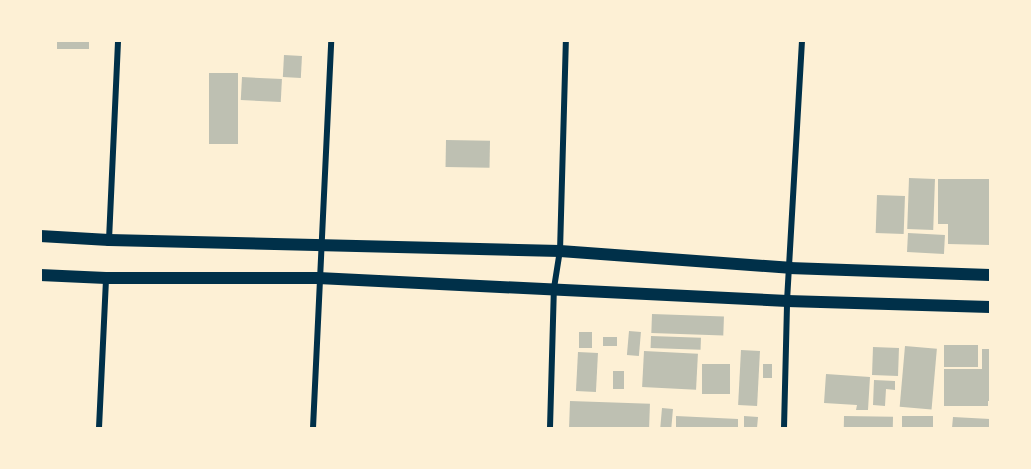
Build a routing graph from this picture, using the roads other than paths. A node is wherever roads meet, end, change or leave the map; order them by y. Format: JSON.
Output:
{"nodes":[{"id":1,"x":118,"y":40,"type":"edge"},
{"id":2,"x":331,"y":40,"type":"edge"},
{"id":3,"x":566,"y":40,"type":"edge"},
{"id":4,"x":802,"y":40,"type":"edge"},
{"id":5,"x":40,"y":236,"type":"edge"},
{"id":6,"x":109,"y":240,"type":"junction"},
{"id":7,"x":321,"y":245,"type":"junction"},
{"id":8,"x":560,"y":251,"type":"junction"},
{"id":9,"x":789,"y":268,"type":"junction"},
{"id":10,"x":40,"y":275,"type":"edge"},
{"id":11,"x":990,"y":275,"type":"edge"},
{"id":12,"x":106,"y":278,"type":"junction"},
{"id":13,"x":318,"y":278,"type":"junction"},
{"id":14,"x":554,"y":288,"type":"junction"},
{"id":15,"x":787,"y":301,"type":"junction"},
{"id":16,"x":990,"y":307,"type":"edge"},
{"id":17,"x":99,"y":429,"type":"edge"},
{"id":18,"x":313,"y":429,"type":"edge"},
{"id":19,"x":550,"y":429,"type":"edge"},
{"id":20,"x":784,"y":429,"type":"edge"}],
"edges":[{"from":1,"to":6,"type":"street"},
{"from":2,"to":7,"type":"street"},
{"from":3,"to":8,"type":"street"},
{"from":4,"to":9,"type":"street"},
{"from":5,"to":6,"type":"main road"},
{"from":6,"to":7,"type":"main road"},
{"from":7,"to":8,"type":"main road"},
{"from":7,"to":13,"type":"street"},
{"from":8,"to":9,"type":"main road"},
{"from":8,"to":14,"type":"street"},
{"from":9,"to":11,"type":"main road"},
{"from":9,"to":15,"type":"street"},
{"from":10,"to":12,"type":"main road"},
{"from":12,"to":13,"type":"main road"},
{"from":12,"to":17,"type":"street"},
{"from":13,"to":14,"type":"main road"},
{"from":13,"to":18,"type":"street"},
{"from":14,"to":15,"type":"main road"},
{"from":14,"to":19,"type":"street"},
{"from":15,"to":16,"type":"main road"},
{"from":15,"to":20,"type":"street"}]}
